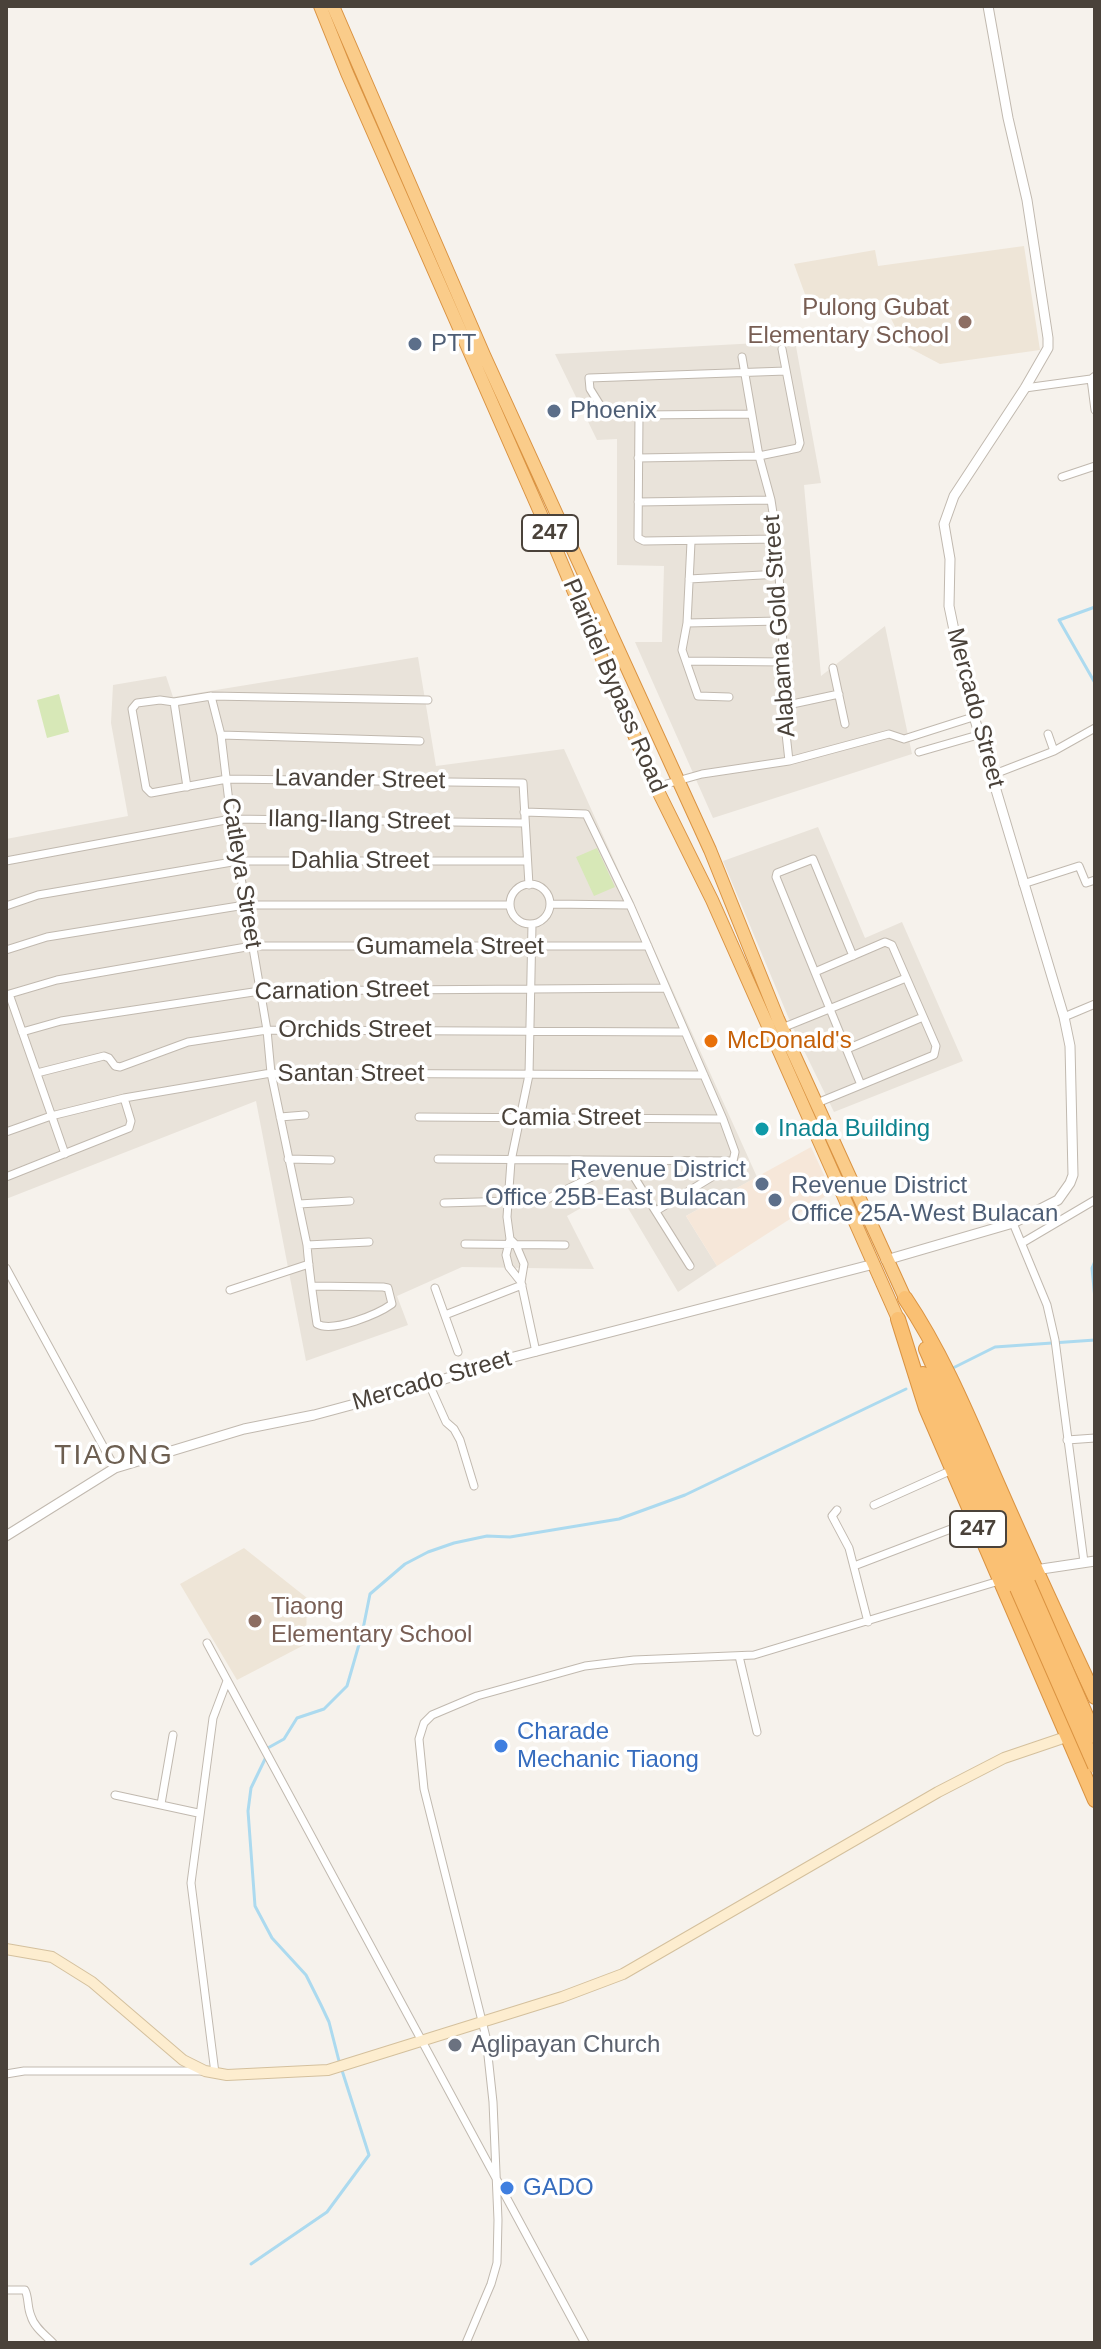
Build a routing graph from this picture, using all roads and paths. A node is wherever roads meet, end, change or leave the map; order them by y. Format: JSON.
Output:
{"nodes":[{"id":1,"x":320,"y":6,"type":"edge"},
{"id":2,"x":333,"y":6,"type":"edge"},
{"id":3,"x":988,"y":6,"type":"edge"},
{"id":4,"x":782,"y":349,"type":"dead end"},
{"id":5,"x":742,"y":357,"type":"dead end"},
{"id":6,"x":786,"y":371,"type":"junction"},
{"id":7,"x":745,"y":373,"type":"junction"},
{"id":8,"x":1093,"y":378,"type":"edge"},
{"id":9,"x":1025,"y":388,"type":"junction"},
{"id":10,"x":1095,"y":410,"type":"edge"},
{"id":11,"x":751,"y":414,"type":"junction"},
{"id":12,"x":639,"y":415,"type":"junction"},
{"id":13,"x":759,"y":456,"type":"junction"},
{"id":14,"x":638,"y":458,"type":"junction"},
{"id":15,"x":1095,"y":466,"type":"edge"},
{"id":16,"x":1062,"y":477,"type":"dead end"},
{"id":17,"x":771,"y":500,"type":"junction"},
{"id":18,"x":638,"y":502,"type":"junction"},
{"id":19,"x":777,"y":539,"type":"junction"},
{"id":20,"x":691,"y":542,"type":"junction"},
{"id":21,"x":780,"y":574,"type":"junction"},
{"id":22,"x":689,"y":579,"type":"junction"},
{"id":23,"x":780,"y":621,"type":"junction"},
{"id":24,"x":687,"y":623,"type":"junction"},
{"id":25,"x":687,"y":661,"type":"junction"},
{"id":26,"x":784,"y":662,"type":"junction"},
{"id":27,"x":833,"y":668,"type":"dead end"},
{"id":28,"x":839,"y":694,"type":"junction"},
{"id":29,"x":211,"y":696,"type":"junction"},
{"id":30,"x":729,"y":697,"type":"dead end"},
{"id":31,"x":428,"y":700,"type":"dead end"},
{"id":32,"x":174,"y":702,"type":"junction"},
{"id":33,"x":783,"y":706,"type":"junction"},
{"id":34,"x":973,"y":717,"type":"junction"},
{"id":35,"x":845,"y":724,"type":"dead end"},
{"id":36,"x":1095,"y":728,"type":"edge"},
{"id":37,"x":1048,"y":734,"type":"dead end"},
{"id":38,"x":221,"y":735,"type":"junction"},
{"id":39,"x":978,"y":735,"type":"junction"},
{"id":40,"x":420,"y":741,"type":"dead end"},
{"id":41,"x":1054,"y":751,"type":"junction"},
{"id":42,"x":919,"y":752,"type":"dead end"},
{"id":43,"x":789,"y":761,"type":"junction"},
{"id":44,"x":992,"y":775,"type":"junction"},
{"id":45,"x":227,"y":779,"type":"junction"},
{"id":46,"x":677,"y":780,"type":"junction"},
{"id":47,"x":187,"y":787,"type":"junction"},
{"id":48,"x":656,"y":787,"type":"junction"},
{"id":49,"x":524,"y":812,"type":"junction"},
{"id":50,"x":231,"y":819,"type":"junction"},
{"id":51,"x":525,"y":823,"type":"junction"},
{"id":52,"x":6,"y":861,"type":"edge"},
{"id":53,"x":238,"y":861,"type":"junction"},
{"id":54,"x":527,"y":861,"type":"junction"},
{"id":55,"x":1095,"y":880,"type":"edge"},
{"id":56,"x":1023,"y":884,"type":"junction"},
{"id":57,"x":529,"y":885,"type":"junction"},
{"id":58,"x":550,"y":904,"type":"junction"},
{"id":59,"x":245,"y":905,"type":"junction"},
{"id":60,"x":510,"y":905,"type":"junction"},
{"id":61,"x":630,"y":905,"type":"junction"},
{"id":62,"x":6,"y":906,"type":"edge"},
{"id":63,"x":532,"y":924,"type":"junction"},
{"id":64,"x":252,"y":946,"type":"junction"},
{"id":65,"x":648,"y":946,"type":"junction"},
{"id":66,"x":532,"y":947,"type":"junction"},
{"id":67,"x":6,"y":950,"type":"edge"},
{"id":68,"x":853,"y":956,"type":"junction"},
{"id":69,"x":815,"y":972,"type":"junction"},
{"id":70,"x":906,"y":978,"type":"junction"},
{"id":71,"x":666,"y":988,"type":"junction"},
{"id":72,"x":531,"y":989,"type":"junction"},
{"id":73,"x":260,"y":991,"type":"junction"},
{"id":74,"x":8,"y":995,"type":"edge"},
{"id":75,"x":1095,"y":1004,"type":"edge"},
{"id":76,"x":831,"y":1009,"type":"junction"},
{"id":77,"x":923,"y":1017,"type":"junction"},
{"id":78,"x":1064,"y":1017,"type":"junction"},
{"id":79,"x":782,"y":1028,"type":"junction"},
{"id":80,"x":528,"y":1029,"type":"junction"},
{"id":81,"x":267,"y":1030,"type":"junction"},
{"id":82,"x":22,"y":1032,"type":"junction"},
{"id":83,"x":685,"y":1032,"type":"junction"},
{"id":84,"x":847,"y":1049,"type":"junction"},
{"id":85,"x":37,"y":1073,"type":"junction"},
{"id":86,"x":271,"y":1073,"type":"junction"},
{"id":87,"x":529,"y":1075,"type":"junction"},
{"id":88,"x":704,"y":1075,"type":"junction"},
{"id":89,"x":861,"y":1085,"type":"junction"},
{"id":90,"x":124,"y":1098,"type":"junction"},
{"id":91,"x":817,"y":1103,"type":"junction"},
{"id":92,"x":305,"y":1115,"type":"dead end"},
{"id":93,"x":51,"y":1116,"type":"junction"},
{"id":94,"x":280,"y":1117,"type":"junction"},
{"id":95,"x":419,"y":1117,"type":"dead end"},
{"id":96,"x":518,"y":1118,"type":"junction"},
{"id":97,"x":723,"y":1119,"type":"junction"},
{"id":98,"x":6,"y":1132,"type":"edge"},
{"id":99,"x":65,"y":1154,"type":"junction"},
{"id":100,"x":288,"y":1159,"type":"junction"},
{"id":101,"x":438,"y":1159,"type":"dead end"},
{"id":102,"x":331,"y":1160,"type":"dead end"},
{"id":103,"x":511,"y":1161,"type":"junction"},
{"id":104,"x":620,"y":1161,"type":"junction"},
{"id":105,"x":733,"y":1161,"type":"junction"},
{"id":106,"x":6,"y":1177,"type":"edge"},
{"id":107,"x":1095,"y":1200,"type":"edge"},
{"id":108,"x":350,"y":1201,"type":"dead end"},
{"id":109,"x":509,"y":1201,"type":"junction"},
{"id":110,"x":444,"y":1203,"type":"dead end"},
{"id":111,"x":299,"y":1204,"type":"junction"},
{"id":112,"x":656,"y":1211,"type":"junction"},
{"id":113,"x":1013,"y":1223,"type":"junction"},
{"id":114,"x":369,"y":1242,"type":"dead end"},
{"id":115,"x":511,"y":1243,"type":"junction"},
{"id":116,"x":1022,"y":1243,"type":"junction"},
{"id":117,"x":465,"y":1244,"type":"dead end"},
{"id":118,"x":307,"y":1245,"type":"junction"},
{"id":119,"x":565,"y":1245,"type":"dead end"},
{"id":120,"x":880,"y":1262,"type":"junction"},
{"id":121,"x":309,"y":1264,"type":"junction"},
{"id":122,"x":690,"y":1266,"type":"dead end"},
{"id":123,"x":6,"y":1268,"type":"edge"},
{"id":124,"x":522,"y":1284,"type":"junction"},
{"id":125,"x":312,"y":1286,"type":"junction"},
{"id":126,"x":435,"y":1288,"type":"dead end"},
{"id":127,"x":230,"y":1290,"type":"dead end"},
{"id":128,"x":905,"y":1298,"type":"joint"},
{"id":129,"x":445,"y":1315,"type":"junction"},
{"id":130,"x":898,"y":1319,"type":"junction"},
{"id":131,"x":458,"y":1352,"type":"dead end"},
{"id":132,"x":536,"y":1352,"type":"junction"},
{"id":133,"x":429,"y":1384,"type":"junction"},
{"id":134,"x":1095,"y":1438,"type":"edge"},
{"id":135,"x":1067,"y":1440,"type":"junction"},
{"id":136,"x":115,"y":1468,"type":"junction"},
{"id":137,"x":952,"y":1470,"type":"junction"},
{"id":138,"x":474,"y":1486,"type":"dead end"},
{"id":139,"x":874,"y":1505,"type":"dead end"},
{"id":140,"x":837,"y":1510,"type":"dead end"},
{"id":141,"x":975,"y":1522,"type":"junction"},
{"id":142,"x":6,"y":1536,"type":"edge"},
{"id":143,"x":1090,"y":1561,"type":"edge"},
{"id":144,"x":854,"y":1566,"type":"junction"},
{"id":145,"x":1001,"y":1580,"type":"junction"},
{"id":146,"x":1026,"y":1580,"type":"junction"},
{"id":147,"x":868,"y":1622,"type":"junction"},
{"id":148,"x":207,"y":1643,"type":"dead end"},
{"id":149,"x":739,"y":1656,"type":"junction"},
{"id":150,"x":227,"y":1681,"type":"junction"},
{"id":151,"x":1095,"y":1697,"type":"edge"},
{"id":152,"x":757,"y":1732,"type":"dead end"},
{"id":153,"x":173,"y":1735,"type":"dead end"},
{"id":154,"x":1095,"y":1736,"type":"edge"},
{"id":155,"x":1066,"y":1737,"type":"junction"},
{"id":156,"x":1095,"y":1766,"type":"edge"},
{"id":157,"x":115,"y":1795,"type":"dead end"},
{"id":158,"x":1095,"y":1800,"type":"edge"},
{"id":159,"x":161,"y":1804,"type":"junction"},
{"id":160,"x":198,"y":1813,"type":"junction"},
{"id":161,"x":6,"y":1949,"type":"edge"},
{"id":162,"x":482,"y":2022,"type":"junction"},
{"id":163,"x":422,"y":2042,"type":"junction"},
{"id":164,"x":210,"y":2072,"type":"junction"},
{"id":165,"x":6,"y":2074,"type":"edge"},
{"id":166,"x":496,"y":2177,"type":"junction"},
{"id":167,"x":6,"y":2290,"type":"edge"},
{"id":168,"x":53,"y":2343,"type":"edge"},
{"id":169,"x":466,"y":2343,"type":"edge"},
{"id":170,"x":585,"y":2343,"type":"edge"}],
"edges":[{"from":1,"to":48,"type":"highway","name":"Plaridel Bypass Road","number":"247"},
{"from":2,"to":46,"type":"highway","name":"Plaridel Bypass Road","number":"247"},
{"from":3,"to":9,"type":"street","name":"Mercado Street"},
{"from":4,"to":6,"type":"street"},
{"from":5,"to":7,"type":"street","name":"Alabama Gold Street"},
{"from":6,"to":7,"type":"street"},
{"from":6,"to":13,"type":"street"},
{"from":7,"to":11,"type":"street","name":"Alabama Gold Street"},
{"from":7,"to":12,"type":"street"},
{"from":8,"to":9,"type":"street"},
{"from":8,"to":10,"type":"street"},
{"from":9,"to":34,"type":"street","name":"Mercado Street"},
{"from":11,"to":12,"type":"street"},
{"from":11,"to":13,"type":"street","name":"Alabama Gold Street"},
{"from":12,"to":14,"type":"street"},
{"from":13,"to":14,"type":"street"},
{"from":13,"to":17,"type":"street","name":"Alabama Gold Street"},
{"from":14,"to":18,"type":"street"},
{"from":15,"to":16,"type":"street"},
{"from":17,"to":18,"type":"street"},
{"from":17,"to":19,"type":"street","name":"Alabama Gold Street"},
{"from":18,"to":20,"type":"street"},
{"from":19,"to":20,"type":"street"},
{"from":19,"to":21,"type":"street","name":"Alabama Gold Street"},
{"from":20,"to":22,"type":"street"},
{"from":21,"to":22,"type":"street"},
{"from":21,"to":23,"type":"street","name":"Alabama Gold Street"},
{"from":22,"to":24,"type":"street"},
{"from":23,"to":24,"type":"street"},
{"from":23,"to":26,"type":"street","name":"Alabama Gold Street"},
{"from":24,"to":25,"type":"street"},
{"from":25,"to":26,"type":"street"},
{"from":25,"to":30,"type":"street"},
{"from":26,"to":33,"type":"street","name":"Alabama Gold Street"},
{"from":27,"to":28,"type":"street"},
{"from":28,"to":33,"type":"street"},
{"from":28,"to":35,"type":"street"},
{"from":29,"to":31,"type":"street"},
{"from":29,"to":32,"type":"street"},
{"from":29,"to":38,"type":"street","name":"Catleya Street"},
{"from":32,"to":47,"type":"street"},
{"from":32,"to":47,"type":"street","name":"Lavander Street"},
{"from":33,"to":43,"type":"street","name":"Alabama Gold Street"},
{"from":34,"to":39,"type":"street","name":"Mercado Street"},
{"from":34,"to":43,"type":"street"},
{"from":36,"to":41,"type":"street"},
{"from":37,"to":41,"type":"street"},
{"from":38,"to":40,"type":"street"},
{"from":38,"to":45,"type":"street","name":"Catleya Street"},
{"from":39,"to":42,"type":"street"},
{"from":39,"to":44,"type":"street","name":"Mercado Street"},
{"from":41,"to":44,"type":"street"},
{"from":43,"to":46,"type":"street","name":"Alabama Gold Street"},
{"from":44,"to":56,"type":"street","name":"Mercado Street"},
{"from":45,"to":47,"type":"street","name":"Lavander Street"},
{"from":45,"to":49,"type":"street","name":"Lavander Street"},
{"from":45,"to":50,"type":"street","name":"Catleya Street"},
{"from":46,"to":48,"type":"street","name":"Alabama Gold Street"},
{"from":46,"to":79,"type":"highway","name":"Plaridel Bypass Road","number":"247"},
{"from":48,"to":120,"type":"highway","name":"Plaridel Bypass Road","number":"247"},
{"from":49,"to":51,"type":"street"},
{"from":49,"to":61,"type":"street"},
{"from":50,"to":51,"type":"street","name":"Ilang-Ilang Street"},
{"from":50,"to":52,"type":"street","name":"Ilang-Ilang Street"},
{"from":50,"to":53,"type":"street","name":"Catleya Street"},
{"from":51,"to":54,"type":"street"},
{"from":53,"to":54,"type":"street","name":"Dahlia Street"},
{"from":53,"to":59,"type":"street","name":"Catleya Street"},
{"from":53,"to":62,"type":"street","name":"Dahlia Street"},
{"from":54,"to":57,"type":"street"},
{"from":55,"to":56,"type":"street"},
{"from":56,"to":78,"type":"street","name":"Mercado Street"},
{"from":57,"to":58,"type":"street"},
{"from":57,"to":60,"type":"street"},
{"from":58,"to":61,"type":"street"},
{"from":58,"to":63,"type":"street"},
{"from":59,"to":60,"type":"street"},
{"from":59,"to":64,"type":"street","name":"Catleya Street"},
{"from":59,"to":67,"type":"street"},
{"from":60,"to":63,"type":"street"},
{"from":61,"to":65,"type":"street"},
{"from":63,"to":66,"type":"street"},
{"from":64,"to":66,"type":"street","name":"Gumamela Street"},
{"from":64,"to":73,"type":"street","name":"Catleya Street"},
{"from":64,"to":74,"type":"street","name":"Gumamela Street"},
{"from":65,"to":66,"type":"street","name":"Gumamela Street"},
{"from":65,"to":71,"type":"street"},
{"from":66,"to":72,"type":"street"},
{"from":68,"to":69,"type":"street"},
{"from":68,"to":69,"type":"street"},
{"from":68,"to":70,"type":"street"},
{"from":69,"to":76,"type":"street"},
{"from":70,"to":76,"type":"street"},
{"from":70,"to":77,"type":"street"},
{"from":71,"to":72,"type":"street","name":"Carnation Street"},
{"from":71,"to":83,"type":"street"},
{"from":72,"to":73,"type":"street","name":"Carnation Street"},
{"from":72,"to":80,"type":"street"},
{"from":73,"to":81,"type":"street","name":"Catleya Street"},
{"from":73,"to":82,"type":"street","name":"Carnation Street"},
{"from":74,"to":82,"type":"street"},
{"from":75,"to":78,"type":"street"},
{"from":76,"to":79,"type":"street"},
{"from":76,"to":84,"type":"street"},
{"from":77,"to":84,"type":"street"},
{"from":77,"to":89,"type":"street"},
{"from":78,"to":113,"type":"street","name":"Mercado Street"},
{"from":79,"to":91,"type":"highway","name":"Plaridel Bypass Road","number":"247"},
{"from":80,"to":81,"type":"street","name":"Orchids Street"},
{"from":80,"to":83,"type":"street","name":"Orchids Street"},
{"from":80,"to":87,"type":"street"},
{"from":81,"to":85,"type":"street","name":"Orchids Street"},
{"from":81,"to":86,"type":"street","name":"Catleya Street"},
{"from":82,"to":85,"type":"street"},
{"from":83,"to":88,"type":"street"},
{"from":84,"to":89,"type":"street"},
{"from":85,"to":93,"type":"street"},
{"from":86,"to":87,"type":"street","name":"Santan Street"},
{"from":86,"to":90,"type":"street","name":"Santan Street"},
{"from":86,"to":94,"type":"street","name":"Catleya Street"},
{"from":87,"to":88,"type":"street","name":"Santan Street"},
{"from":87,"to":96,"type":"street"},
{"from":88,"to":97,"type":"street"},
{"from":89,"to":91,"type":"street"},
{"from":90,"to":93,"type":"street","name":"Santan Street"},
{"from":90,"to":99,"type":"street"},
{"from":91,"to":120,"type":"highway","name":"Plaridel Bypass Road","number":"247"},
{"from":92,"to":94,"type":"street"},
{"from":93,"to":98,"type":"street","name":"Santan Street"},
{"from":93,"to":99,"type":"street"},
{"from":94,"to":100,"type":"street","name":"Catleya Street"},
{"from":95,"to":96,"type":"street","name":"Camia Street"},
{"from":96,"to":97,"type":"street","name":"Camia Street"},
{"from":96,"to":103,"type":"street"},
{"from":97,"to":105,"type":"street"},
{"from":99,"to":106,"type":"street"},
{"from":100,"to":102,"type":"street"},
{"from":100,"to":111,"type":"street","name":"Catleya Street"},
{"from":101,"to":103,"type":"street"},
{"from":103,"to":104,"type":"street"},
{"from":103,"to":109,"type":"street"},
{"from":104,"to":105,"type":"street"},
{"from":104,"to":109,"type":"street"},
{"from":104,"to":112,"type":"street"},
{"from":105,"to":112,"type":"street"},
{"from":107,"to":116,"type":"street"},
{"from":108,"to":111,"type":"street"},
{"from":109,"to":110,"type":"street"},
{"from":109,"to":115,"type":"street"},
{"from":111,"to":118,"type":"street","name":"Catleya Street"},
{"from":112,"to":122,"type":"street"},
{"from":113,"to":116,"type":"street"},
{"from":113,"to":120,"type":"street","name":"Mercado Street"},
{"from":114,"to":118,"type":"street"},
{"from":115,"to":117,"type":"street"},
{"from":115,"to":119,"type":"street"},
{"from":115,"to":124,"type":"street"},
{"from":115,"to":124,"type":"street"},
{"from":116,"to":135,"type":"street"},
{"from":118,"to":121,"type":"street","name":"Catleya Street"},
{"from":120,"to":128,"type":"highway","name":"Plaridel Bypass Road","number":"247"},
{"from":120,"to":130,"type":"highway","name":"Plaridel Bypass Road","number":"247"},
{"from":120,"to":132,"type":"street","name":"Mercado Street"},
{"from":121,"to":125,"type":"street","name":"Catleya Street"},
{"from":121,"to":127,"type":"street"},
{"from":123,"to":136,"type":"street"},
{"from":124,"to":129,"type":"street"},
{"from":124,"to":132,"type":"street"},
{"from":125,"to":125,"type":"street","name":"Catleya Street"},
{"from":126,"to":129,"type":"street"},
{"from":128,"to":146,"type":"highway"},
{"from":129,"to":131,"type":"street"},
{"from":130,"to":137,"type":"highway","number":"247"},
{"from":130,"to":146,"type":"highway"},
{"from":132,"to":133,"type":"street","name":"Mercado Street"},
{"from":133,"to":136,"type":"street","name":"Mercado Street"},
{"from":133,"to":138,"type":"street"},
{"from":134,"to":135,"type":"street"},
{"from":135,"to":143,"type":"street"},
{"from":136,"to":142,"type":"street","name":"Mercado Street"},
{"from":137,"to":139,"type":"street"},
{"from":137,"to":141,"type":"highway","number":"247"},
{"from":140,"to":144,"type":"street"},
{"from":141,"to":144,"type":"street"},
{"from":141,"to":145,"type":"highway","number":"247"},
{"from":143,"to":146,"type":"street"},
{"from":144,"to":147,"type":"street"},
{"from":145,"to":147,"type":"street"},
{"from":145,"to":155,"type":"highway","number":"247"},
{"from":146,"to":151,"type":"highway"},
{"from":146,"to":154,"type":"highway","bridge":true},
{"from":146,"to":156,"type":"highway","bridge":true},
{"from":147,"to":149,"type":"street"},
{"from":148,"to":150,"type":"street"},
{"from":149,"to":152,"type":"street"},
{"from":149,"to":162,"type":"street"},
{"from":150,"to":160,"type":"street"},
{"from":150,"to":163,"type":"street"},
{"from":153,"to":159,"type":"street"},
{"from":155,"to":158,"type":"highway"},
{"from":155,"to":162,"type":"main road"},
{"from":157,"to":159,"type":"street"},
{"from":159,"to":160,"type":"street"},
{"from":160,"to":164,"type":"street"},
{"from":161,"to":164,"type":"main road"},
{"from":162,"to":163,"type":"main road"},
{"from":162,"to":166,"type":"street"},
{"from":163,"to":164,"type":"main road"},
{"from":163,"to":166,"type":"street"},
{"from":164,"to":165,"type":"street"},
{"from":166,"to":169,"type":"street"},
{"from":166,"to":170,"type":"street"},
{"from":167,"to":168,"type":"street"}]}
